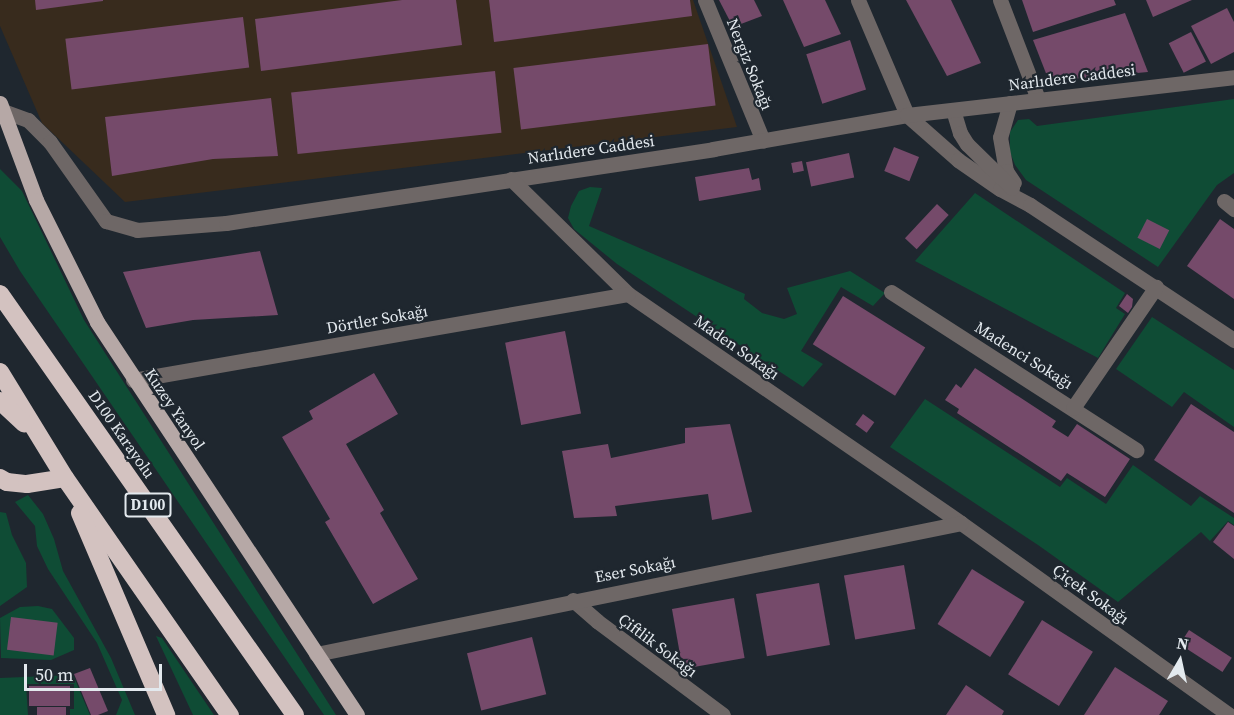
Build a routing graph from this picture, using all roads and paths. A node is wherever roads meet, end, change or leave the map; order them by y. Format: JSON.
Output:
{"nodes":[{"id":1,"x":705,"y":0,"type":"edge"},
{"id":2,"x":858,"y":0,"type":"edge"},
{"id":3,"x":999,"y":0,"type":"edge"},
{"id":4,"x":1234,"y":77,"type":"edge"},
{"id":5,"x":1038,"y":99,"type":"junction"},
{"id":6,"x":1010,"y":103,"type":"junction"},
{"id":7,"x":2,"y":107,"type":"edge"},
{"id":8,"x":953,"y":110,"type":"junction"},
{"id":9,"x":907,"y":115,"type":"junction"},
{"id":10,"x":763,"y":141,"type":"junction"},
{"id":11,"x":511,"y":179,"type":"junction"},
{"id":12,"x":1030,"y":204,"type":"junction"},
{"id":13,"x":1156,"y":287,"type":"junction"},
{"id":14,"x":891,"y":292,"type":"dead end"},
{"id":15,"x":0,"y":294,"type":"edge"},
{"id":16,"x":628,"y":294,"type":"junction"},
{"id":17,"x":1234,"y":340,"type":"edge"},
{"id":18,"x":0,"y":372,"type":"edge"},
{"id":19,"x":133,"y":380,"type":"junction"},
{"id":20,"x":0,"y":401,"type":"edge"},
{"id":21,"x":1073,"y":408,"type":"junction"},
{"id":22,"x":39,"y":436,"type":"junction"},
{"id":23,"x":1136,"y":450,"type":"dead end"},
{"id":24,"x":0,"y":478,"type":"edge"},
{"id":25,"x":65,"y":478,"type":"junction"},
{"id":26,"x":961,"y":523,"type":"junction"},
{"id":27,"x":573,"y":600,"type":"junction"},
{"id":28,"x":316,"y":654,"type":"junction"},
{"id":29,"x":1228,"y":712,"type":"edge"},
{"id":30,"x":166,"y":715,"type":"edge"},
{"id":31,"x":230,"y":715,"type":"edge"},
{"id":32,"x":295,"y":715,"type":"edge"},
{"id":33,"x":357,"y":715,"type":"edge"},
{"id":34,"x":723,"y":715,"type":"edge"}],
"edges":[{"from":1,"to":10,"type":"street","name":"Nergiz Sokağı"},
{"from":2,"to":9,"type":"street"},
{"from":3,"to":5,"type":"street"},
{"from":4,"to":5,"type":"street","name":"Narlıdere Caddesi"},
{"from":5,"to":6,"type":"street","name":"Narlıdere Caddesi"},
{"from":6,"to":8,"type":"street","name":"Narlıdere Caddesi"},
{"from":6,"to":12,"type":"street"},
{"from":7,"to":11,"type":"street","name":"Narlıdere Caddesi"},
{"from":7,"to":19,"type":"main road","name":"Kuzey Yanyol"},
{"from":8,"to":9,"type":"street","name":"Narlıdere Caddesi"},
{"from":8,"to":12,"type":"street"},
{"from":9,"to":10,"type":"street","name":"Narlıdere Caddesi"},
{"from":9,"to":12,"type":"street"},
{"from":10,"to":11,"type":"street","name":"Narlıdere Caddesi"},
{"from":11,"to":16,"type":"street","name":"Maden Sokağı"},
{"from":12,"to":13,"type":"street"},
{"from":13,"to":17,"type":"street"},
{"from":13,"to":21,"type":"street"},
{"from":14,"to":21,"type":"street","name":"Madenci Sokağı"},
{"from":15,"to":32,"type":"highway","name":"D100 Karayolu","number":"D100"},
{"from":16,"to":19,"type":"street","name":"Dörtler Sokağı"},
{"from":16,"to":26,"type":"street","name":"Maden Sokağı"},
{"from":18,"to":22,"type":"highway"},
{"from":19,"to":28,"type":"main road","name":"Kuzey Yanyol"},
{"from":20,"to":22,"type":"highway"},
{"from":21,"to":23,"type":"street","name":"Madenci Sokağı"},
{"from":22,"to":25,"type":"highway"},
{"from":24,"to":25,"type":"highway"},
{"from":25,"to":30,"type":"highway"},
{"from":25,"to":31,"type":"highway"},
{"from":26,"to":27,"type":"street","name":"Eser Sokağı"},
{"from":26,"to":29,"type":"street","name":"Çiçek Sokağı"},
{"from":27,"to":28,"type":"street","name":"Eser Sokağı"},
{"from":27,"to":34,"type":"street","name":"Çiftlik Sokağı"},
{"from":28,"to":33,"type":"main road","name":"Kuzey Yanyol"}]}
